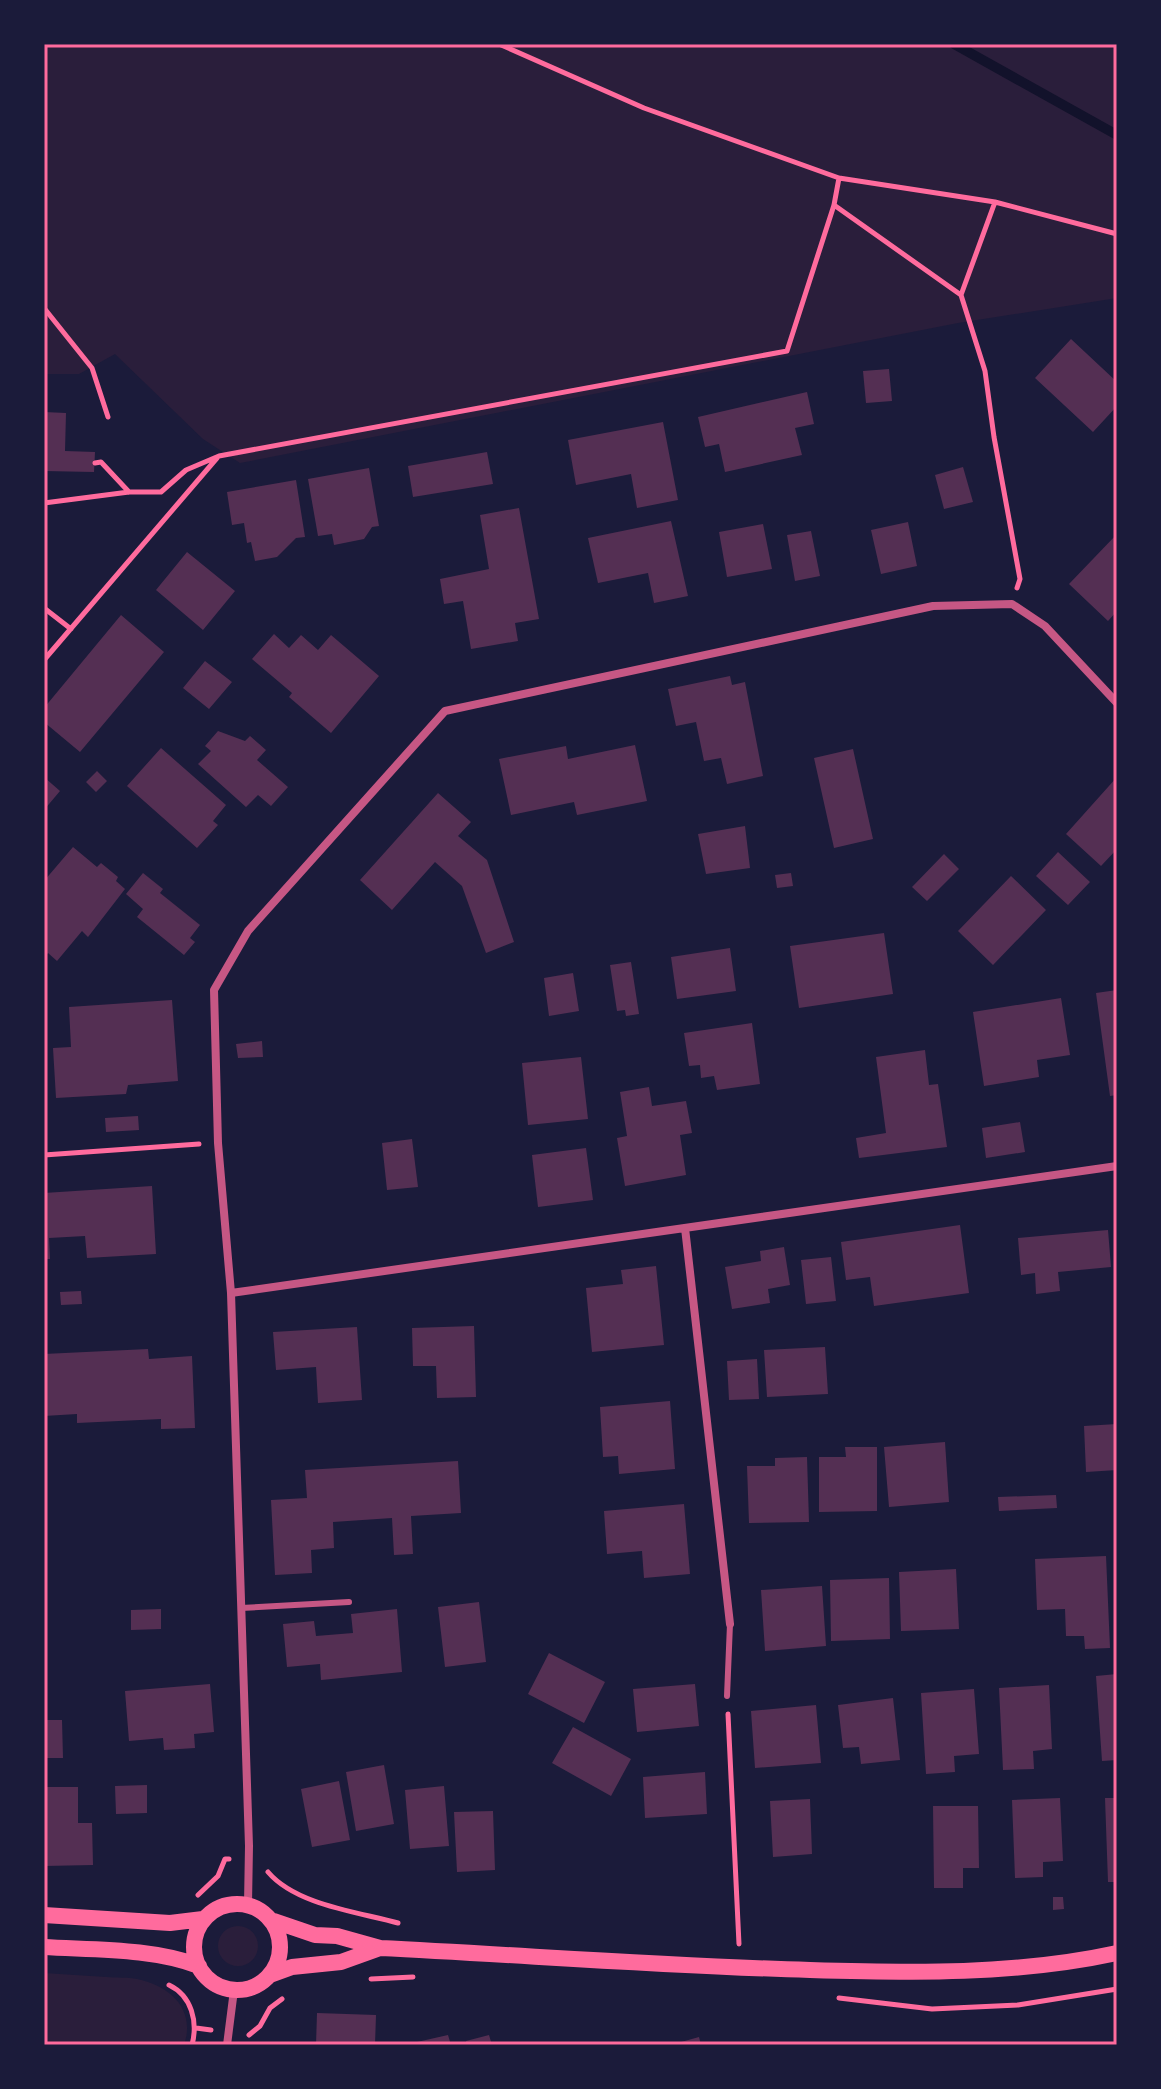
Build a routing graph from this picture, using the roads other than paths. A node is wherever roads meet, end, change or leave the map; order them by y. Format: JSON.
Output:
{"nodes":[{"id":1,"x":1117,"y":703,"type":"edge"},
{"id":2,"x":1117,"y":1166,"type":"edge"},
{"id":3,"x":685,"y":1228,"type":"junction"},
{"id":4,"x":231,"y":1293,"type":"junction"},
{"id":5,"x":349,"y":1602,"type":"dead end"},
{"id":6,"x":241,"y":1608,"type":"junction"},
{"id":7,"x":730,"y":1624,"type":"joint"},
{"id":8,"x":727,"y":1696,"type":"road end"},
{"id":9,"x":248,"y":1904,"type":"junction"},
{"id":10,"x":44,"y":1915,"type":"edge"},
{"id":11,"x":203,"y":1919,"type":"junction"},
{"id":12,"x":274,"y":1921,"type":"junction"},
{"id":13,"x":44,"y":1947,"type":"edge"},
{"id":14,"x":380,"y":1948,"type":"junction"},
{"id":15,"x":1117,"y":1953,"type":"edge"},
{"id":16,"x":199,"y":1966,"type":"junction"},
{"id":17,"x":270,"y":1975,"type":"junction"},
{"id":18,"x":234,"y":1990,"type":"junction"},
{"id":19,"x":227,"y":2045,"type":"edge"}],
"edges":[{"from":1,"to":4,"type":"street"},
{"from":2,"to":3,"type":"street"},
{"from":3,"to":4,"type":"street"},
{"from":3,"to":7,"type":"street"},
{"from":4,"to":6,"type":"street"},
{"from":5,"to":6,"type":"lane"},
{"from":6,"to":9,"type":"street"},
{"from":7,"to":8,"type":"lane"},
{"from":9,"to":11,"type":"main road"},
{"from":9,"to":12,"type":"main road"},
{"from":10,"to":11,"type":"main road"},
{"from":11,"to":16,"type":"main road"},
{"from":12,"to":14,"type":"main road"},
{"from":12,"to":17,"type":"main road"},
{"from":13,"to":16,"type":"main road"},
{"from":14,"to":15,"type":"main road"},
{"from":14,"to":17,"type":"main road"},
{"from":16,"to":18,"type":"main road"},
{"from":17,"to":18,"type":"main road"},
{"from":18,"to":19,"type":"street"}]}
